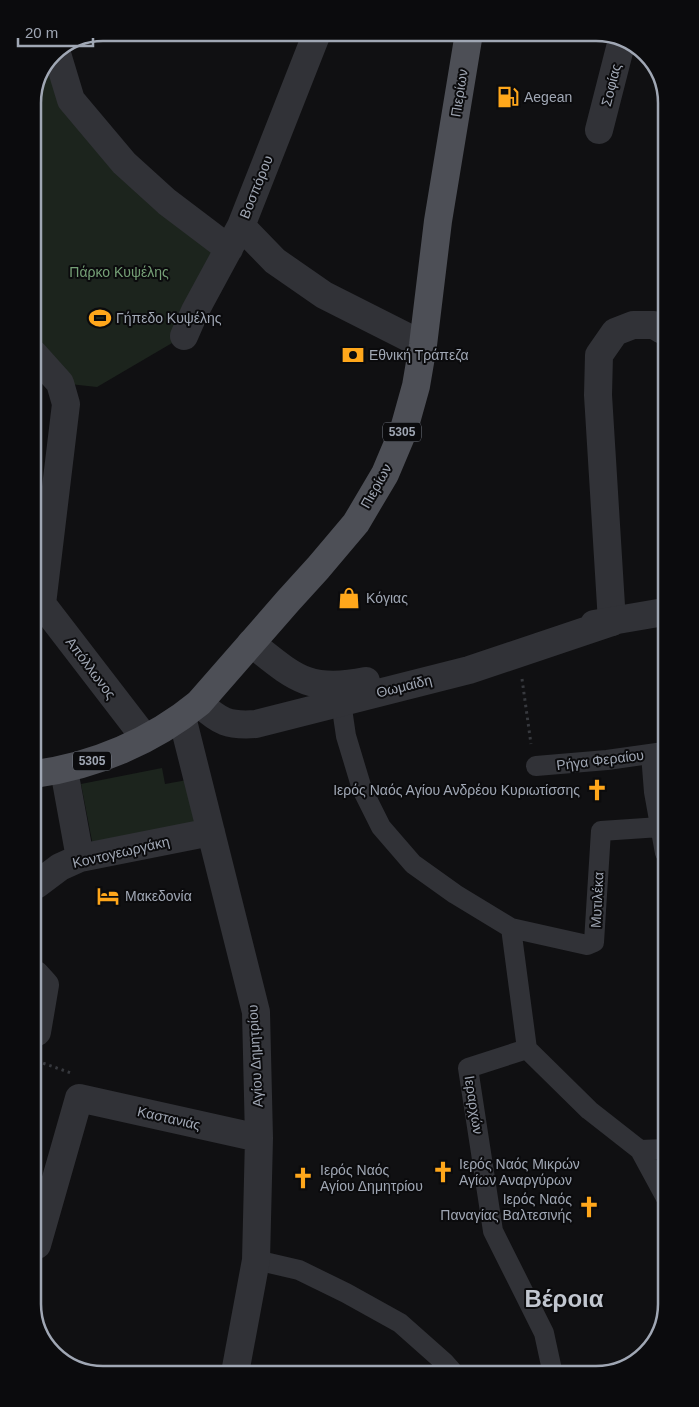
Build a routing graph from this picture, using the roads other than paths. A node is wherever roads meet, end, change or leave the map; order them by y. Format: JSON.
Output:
{"nodes":[{"id":1,"x":314,"y":41,"type":"edge"},
{"id":2,"x":468,"y":41,"type":"edge"},
{"id":3,"x":620,"y":47,"type":"edge"},
{"id":4,"x":59,"y":59,"type":"edge"},
{"id":5,"x":599,"y":130,"type":"dead end"},
{"id":6,"x":235,"y":237,"type":"junction"},
{"id":7,"x":658,"y":322,"type":"edge"},
{"id":8,"x":184,"y":336,"type":"dead end"},
{"id":9,"x":423,"y":345,"type":"junction"},
{"id":10,"x":41,"y":362,"type":"edge"},
{"id":11,"x":41,"y":589,"type":"edge"},
{"id":12,"x":41,"y":607,"type":"edge"},
{"id":13,"x":658,"y":613,"type":"edge"},
{"id":14,"x":612,"y":622,"type":"junction"},
{"id":15,"x":251,"y":643,"type":"junction"},
{"id":16,"x":341,"y":702,"type":"junction"},
{"id":17,"x":190,"y":710,"type":"junction"},
{"id":18,"x":145,"y":738,"type":"junction"},
{"id":19,"x":657,"y":753,"type":"edge"},
{"id":20,"x":536,"y":766,"type":"road end"},
{"id":21,"x":64,"y":770,"type":"junction"},
{"id":22,"x":658,"y":772,"type":"edge"},
{"id":23,"x":41,"y":773,"type":"edge"},
{"id":24,"x":658,"y":827,"type":"edge"},
{"id":25,"x":211,"y":832,"type":"junction"},
{"id":26,"x":80,"y":858,"type":"junction"},
{"id":27,"x":41,"y":881,"type":"edge"},
{"id":28,"x":511,"y":928,"type":"junction"},
{"id":29,"x":41,"y":981,"type":"edge"},
{"id":30,"x":41,"y":1006,"type":"edge"},
{"id":31,"x":527,"y":1049,"type":"junction"},
{"id":32,"x":259,"y":1138,"type":"junction"},
{"id":33,"x":658,"y":1149,"type":"edge"},
{"id":34,"x":640,"y":1150,"type":"junction"},
{"id":35,"x":658,"y":1181,"type":"edge"},
{"id":36,"x":41,"y":1232,"type":"edge"},
{"id":37,"x":256,"y":1260,"type":"junction"},
{"id":38,"x":236,"y":1366,"type":"edge"},
{"id":39,"x":448,"y":1366,"type":"edge"},
{"id":40,"x":551,"y":1366,"type":"edge"}],
"edges":[{"from":1,"to":6,"type":"street","name":"Βοσπόρου"},
{"from":2,"to":9,"type":"main road","name":"Πιερίων","number":"5305"},
{"from":3,"to":5,"type":"street","name":"Σοφίας"},
{"from":4,"to":6,"type":"street"},
{"from":6,"to":8,"type":"street","name":"Βοσπόρου"},
{"from":6,"to":9,"type":"street"},
{"from":7,"to":14,"type":"street"},
{"from":9,"to":15,"type":"main road","name":"Πιερίων","number":"5305"},
{"from":10,"to":11,"type":"street"},
{"from":12,"to":18,"type":"street","name":"Απόλλωνος"},
{"from":13,"to":14,"type":"street","name":"Θωμαίδη"},
{"from":14,"to":15,"type":"street","name":"Θωμαίδη"},
{"from":14,"to":16,"type":"street","name":"Θωμαίδη"},
{"from":15,"to":17,"type":"main road","name":"Πιερίων","number":"5305"},
{"from":16,"to":17,"type":"street","name":"Θωμαίδη"},
{"from":16,"to":28,"type":"street"},
{"from":17,"to":18,"type":"main road","name":"Πιερίων","number":"5305"},
{"from":17,"to":25,"type":"street","name":"Αγίου Δημητρίου"},
{"from":18,"to":21,"type":"main road","number":"5305"},
{"from":19,"to":20,"type":"street","name":"Ρήγα Φεραίου"},
{"from":19,"to":22,"type":"street"},
{"from":21,"to":23,"type":"main road","number":"5305"},
{"from":21,"to":26,"type":"street"},
{"from":24,"to":28,"type":"street","name":"Μυτιλέκα"},
{"from":25,"to":26,"type":"street","name":"Κοντογεωργάκη"},
{"from":25,"to":32,"type":"street","name":"Αγίου Δημητρίου"},
{"from":26,"to":27,"type":"street","name":"Κοντογεωργάκη"},
{"from":28,"to":31,"type":"street"},
{"from":29,"to":30,"type":"street"},
{"from":31,"to":34,"type":"street"},
{"from":31,"to":40,"type":"street","name":"Ιεραρχών"},
{"from":32,"to":36,"type":"street","name":"Καστανιάς"},
{"from":32,"to":37,"type":"street","name":"Αγίου Δημητρίου"},
{"from":33,"to":34,"type":"street"},
{"from":34,"to":35,"type":"street"},
{"from":37,"to":38,"type":"street","name":"Αγίου Δημητρίου"},
{"from":37,"to":39,"type":"street"}]}
